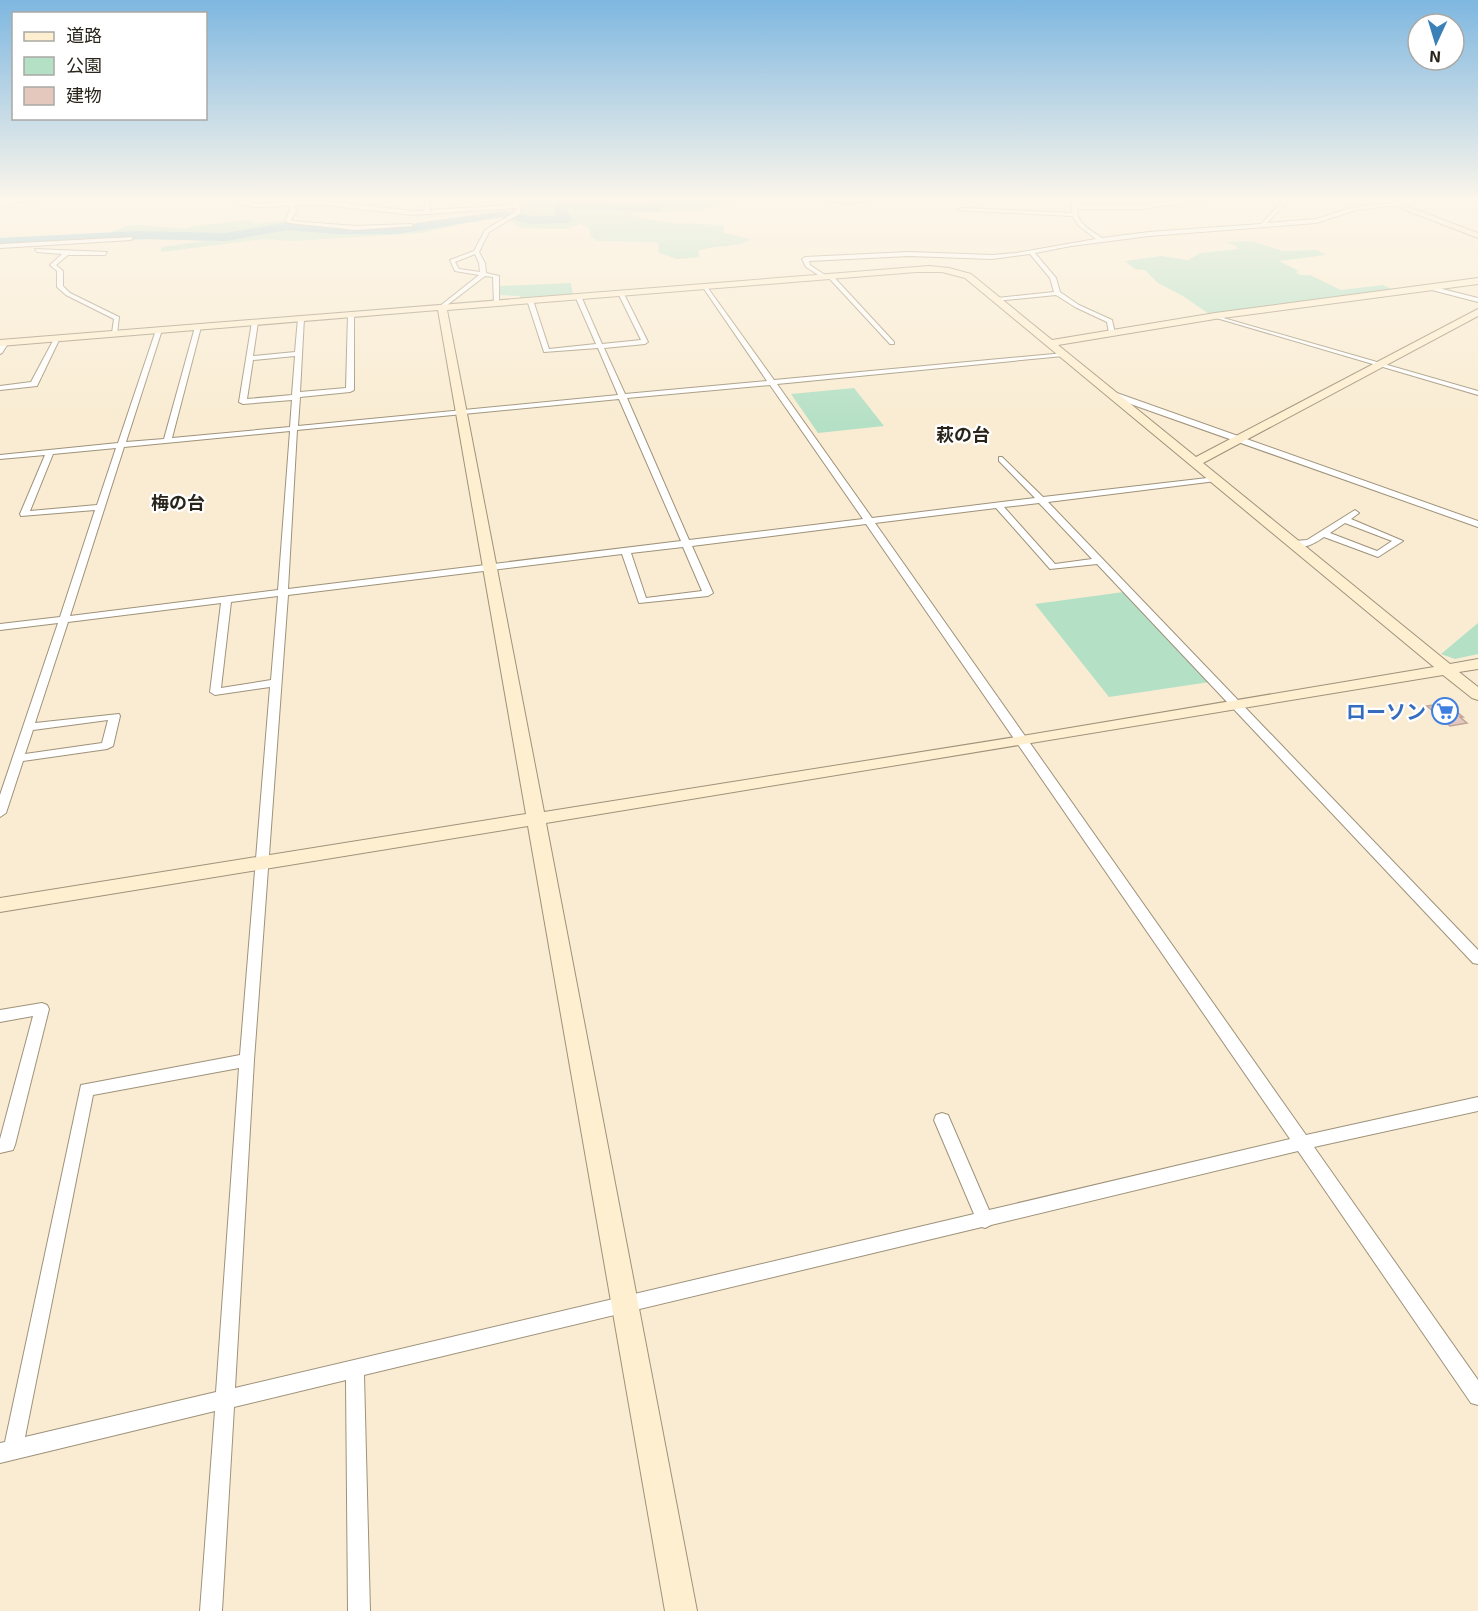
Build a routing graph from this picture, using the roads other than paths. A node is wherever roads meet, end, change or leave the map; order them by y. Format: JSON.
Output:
{"nodes":[{"id":1,"x":60,"y":273,"type":"edge"},
{"id":2,"x":478,"y":273,"type":"edge"},
{"id":3,"x":822,"y":273,"type":"edge"},
{"id":4,"x":863,"y":273,"type":"edge"},
{"id":5,"x":958,"y":273,"type":"edge"},
{"id":6,"x":1049,"y":273,"type":"edge"},
{"id":7,"x":483,"y":274,"type":"junction"},
{"id":8,"x":827,"y":276,"type":"junction"},
{"id":9,"x":1478,"y":281,"type":"edge"},
{"id":10,"x":705,"y":286,"type":"junction"},
{"id":11,"x":1426,"y":287,"type":"junction"},
{"id":12,"x":621,"y":292,"type":"junction"},
{"id":13,"x":1058,"y":293,"type":"junction"},
{"id":14,"x":578,"y":296,"type":"junction"},
{"id":15,"x":530,"y":300,"type":"junction"},
{"id":16,"x":997,"y":300,"type":"junction"},
{"id":17,"x":1478,"y":300,"type":"edge"},
{"id":18,"x":497,"y":303,"type":"junction"},
{"id":19,"x":442,"y":307,"type":"junction"},
{"id":20,"x":1478,"y":312,"type":"edge"},
{"id":21,"x":351,"y":314,"type":"junction"},
{"id":22,"x":1215,"y":316,"type":"junction"},
{"id":23,"x":301,"y":318,"type":"junction"},
{"id":24,"x":255,"y":322,"type":"junction"},
{"id":25,"x":198,"y":327,"type":"junction"},
{"id":26,"x":159,"y":330,"type":"junction"},
{"id":27,"x":115,"y":333,"type":"junction"},
{"id":28,"x":1112,"y":333,"type":"junction"},
{"id":29,"x":57,"y":338,"type":"junction"},
{"id":30,"x":1050,"y":343,"type":"junction"},
{"id":31,"x":892,"y":344,"type":"dead end"},
{"id":32,"x":2,"y":346,"type":"edge"},
{"id":33,"x":600,"y":346,"type":"junction"},
{"id":34,"x":298,"y":354,"type":"junction"},
{"id":35,"x":1063,"y":354,"type":"junction"},
{"id":36,"x":251,"y":358,"type":"junction"},
{"id":37,"x":1381,"y":364,"type":"junction"},
{"id":38,"x":774,"y":382,"type":"junction"},
{"id":39,"x":0,"y":388,"type":"edge"},
{"id":40,"x":1110,"y":393,"type":"junction"},
{"id":41,"x":1478,"y":393,"type":"edge"},
{"id":42,"x":296,"y":396,"type":"junction"},
{"id":43,"x":622,"y":397,"type":"junction"},
{"id":44,"x":462,"y":412,"type":"junction"},
{"id":45,"x":293,"y":429,"type":"junction"},
{"id":46,"x":168,"y":440,"type":"junction"},
{"id":47,"x":1239,"y":440,"type":"junction"},
{"id":48,"x":121,"y":445,"type":"junction"},
{"id":49,"x":50,"y":452,"type":"junction"},
{"id":50,"x":0,"y":457,"type":"edge"},
{"id":51,"x":1002,"y":459,"type":"dead end"},
{"id":52,"x":1196,"y":462,"type":"junction"},
{"id":53,"x":1216,"y":479,"type":"junction"},
{"id":54,"x":1043,"y":500,"type":"junction"},
{"id":55,"x":998,"y":506,"type":"junction"},
{"id":56,"x":100,"y":507,"type":"junction"},
{"id":57,"x":1355,"y":513,"type":"dead end"},
{"id":58,"x":1345,"y":520,"type":"junction"},
{"id":59,"x":871,"y":521,"type":"junction"},
{"id":60,"x":1478,"y":524,"type":"edge"},
{"id":61,"x":1324,"y":534,"type":"junction"},
{"id":62,"x":685,"y":543,"type":"junction"},
{"id":63,"x":1295,"y":544,"type":"junction"},
{"id":64,"x":625,"y":550,"type":"junction"},
{"id":65,"x":1100,"y":561,"type":"junction"},
{"id":66,"x":491,"y":567,"type":"junction"},
{"id":67,"x":283,"y":593,"type":"junction"},
{"id":68,"x":226,"y":600,"type":"junction"},
{"id":69,"x":64,"y":619,"type":"junction"},
{"id":70,"x":0,"y":627,"type":"edge"},
{"id":71,"x":1478,"y":664,"type":"edge"},
{"id":72,"x":1448,"y":671,"type":"junction"},
{"id":73,"x":275,"y":683,"type":"junction"},
{"id":74,"x":1478,"y":695,"type":"edge"},
{"id":75,"x":1238,"y":706,"type":"junction"},
{"id":76,"x":29,"y":727,"type":"junction"},
{"id":77,"x":1022,"y":741,"type":"junction"},
{"id":78,"x":19,"y":758,"type":"junction"},
{"id":79,"x":0,"y":813,"type":"edge"},
{"id":80,"x":537,"y":819,"type":"junction"},
{"id":81,"x":263,"y":862,"type":"junction"},
{"id":82,"x":0,"y":905,"type":"edge"},
{"id":83,"x":1478,"y":959,"type":"edge"},
{"id":84,"x":0,"y":1016,"type":"edge"},
{"id":85,"x":247,"y":1060,"type":"junction"},
{"id":86,"x":1478,"y":1104,"type":"edge"},
{"id":87,"x":942,"y":1120,"type":"dead end"},
{"id":88,"x":1302,"y":1143,"type":"junction"},
{"id":89,"x":0,"y":1146,"type":"edge"},
{"id":90,"x":985,"y":1220,"type":"junction"},
{"id":91,"x":625,"y":1303,"type":"junction"},
{"id":92,"x":355,"y":1370,"type":"junction"},
{"id":93,"x":1478,"y":1396,"type":"edge"},
{"id":94,"x":224,"y":1399,"type":"junction"},
{"id":95,"x":7,"y":1451,"type":"edge"},
{"id":96,"x":211,"y":1611,"type":"edge"},
{"id":97,"x":359,"y":1611,"type":"edge"},
{"id":98,"x":681,"y":1611,"type":"edge"}],
"edges":[{"from":1,"to":27,"type":"street"},
{"from":2,"to":7,"type":"street"},
{"from":3,"to":8,"type":"street"},
{"from":4,"to":8,"type":"street"},
{"from":5,"to":16,"type":"street"},
{"from":6,"to":13,"type":"street"},
{"from":7,"to":18,"type":"street"},
{"from":7,"to":19,"type":"street"},
{"from":8,"to":10,"type":"street"},
{"from":8,"to":31,"type":"street"},
{"from":9,"to":11,"type":"street"},
{"from":10,"to":12,"type":"street"},
{"from":10,"to":38,"type":"street"},
{"from":11,"to":17,"type":"street"},
{"from":11,"to":22,"type":"street"},
{"from":12,"to":14,"type":"street"},
{"from":12,"to":33,"type":"street"},
{"from":13,"to":16,"type":"street"},
{"from":13,"to":28,"type":"street"},
{"from":14,"to":15,"type":"street"},
{"from":14,"to":33,"type":"street"},
{"from":15,"to":18,"type":"street"},
{"from":15,"to":33,"type":"street"},
{"from":16,"to":30,"type":"street"},
{"from":18,"to":19,"type":"street"},
{"from":19,"to":21,"type":"street"},
{"from":19,"to":44,"type":"street"},
{"from":20,"to":37,"type":"street"},
{"from":21,"to":23,"type":"street"},
{"from":21,"to":42,"type":"street"},
{"from":22,"to":28,"type":"street"},
{"from":22,"to":37,"type":"street"},
{"from":23,"to":24,"type":"street"},
{"from":23,"to":34,"type":"street"},
{"from":24,"to":25,"type":"street"},
{"from":24,"to":36,"type":"street"},
{"from":25,"to":26,"type":"street"},
{"from":25,"to":46,"type":"street"},
{"from":26,"to":27,"type":"street"},
{"from":26,"to":48,"type":"street"},
{"from":27,"to":29,"type":"street"},
{"from":28,"to":30,"type":"street"},
{"from":29,"to":32,"type":"street"},
{"from":29,"to":39,"type":"street"},
{"from":30,"to":35,"type":"street"},
{"from":33,"to":43,"type":"street"},
{"from":34,"to":36,"type":"street"},
{"from":34,"to":42,"type":"street"},
{"from":35,"to":38,"type":"street"},
{"from":35,"to":40,"type":"street"},
{"from":36,"to":42,"type":"street"},
{"from":37,"to":41,"type":"street"},
{"from":37,"to":47,"type":"street"},
{"from":38,"to":43,"type":"street"},
{"from":38,"to":59,"type":"street"},
{"from":40,"to":47,"type":"street"},
{"from":40,"to":52,"type":"street"},
{"from":42,"to":45,"type":"street"},
{"from":43,"to":44,"type":"street"},
{"from":43,"to":62,"type":"street"},
{"from":44,"to":45,"type":"street"},
{"from":44,"to":66,"type":"street"},
{"from":45,"to":46,"type":"street"},
{"from":45,"to":67,"type":"street"},
{"from":46,"to":48,"type":"street"},
{"from":47,"to":52,"type":"street"},
{"from":47,"to":60,"type":"street"},
{"from":48,"to":49,"type":"street"},
{"from":48,"to":56,"type":"street"},
{"from":49,"to":50,"type":"street"},
{"from":49,"to":56,"type":"street"},
{"from":51,"to":54,"type":"street"},
{"from":52,"to":53,"type":"street"},
{"from":53,"to":54,"type":"street"},
{"from":53,"to":63,"type":"street"},
{"from":54,"to":55,"type":"street"},
{"from":54,"to":65,"type":"street"},
{"from":55,"to":59,"type":"street"},
{"from":55,"to":65,"type":"street"},
{"from":56,"to":69,"type":"street"},
{"from":57,"to":58,"type":"street"},
{"from":58,"to":61,"type":"street"},
{"from":58,"to":61,"type":"street"},
{"from":59,"to":62,"type":"street"},
{"from":59,"to":77,"type":"street"},
{"from":61,"to":63,"type":"street"},
{"from":62,"to":64,"type":"street"},
{"from":62,"to":64,"type":"street"},
{"from":63,"to":72,"type":"street"},
{"from":64,"to":66,"type":"street"},
{"from":65,"to":75,"type":"street"},
{"from":66,"to":67,"type":"street"},
{"from":66,"to":80,"type":"street"},
{"from":67,"to":68,"type":"street"},
{"from":67,"to":73,"type":"street"},
{"from":68,"to":69,"type":"street"},
{"from":68,"to":73,"type":"street"},
{"from":69,"to":70,"type":"street"},
{"from":69,"to":76,"type":"street"},
{"from":71,"to":72,"type":"street"},
{"from":72,"to":74,"type":"street"},
{"from":72,"to":75,"type":"street"},
{"from":73,"to":81,"type":"street"},
{"from":75,"to":77,"type":"street"},
{"from":75,"to":83,"type":"street"},
{"from":76,"to":78,"type":"street"},
{"from":76,"to":78,"type":"street"},
{"from":77,"to":80,"type":"street"},
{"from":77,"to":88,"type":"street"},
{"from":78,"to":79,"type":"street"},
{"from":80,"to":81,"type":"street"},
{"from":80,"to":91,"type":"street"},
{"from":81,"to":82,"type":"street"},
{"from":81,"to":85,"type":"street"},
{"from":84,"to":89,"type":"street"},
{"from":85,"to":94,"type":"street"},
{"from":85,"to":95,"type":"street"},
{"from":86,"to":88,"type":"street"},
{"from":87,"to":90,"type":"street"},
{"from":88,"to":90,"type":"street"},
{"from":88,"to":93,"type":"street"},
{"from":90,"to":91,"type":"street"},
{"from":91,"to":92,"type":"street"},
{"from":91,"to":98,"type":"street"},
{"from":92,"to":94,"type":"street"},
{"from":92,"to":97,"type":"street"},
{"from":94,"to":95,"type":"street"},
{"from":94,"to":96,"type":"street"}]}
